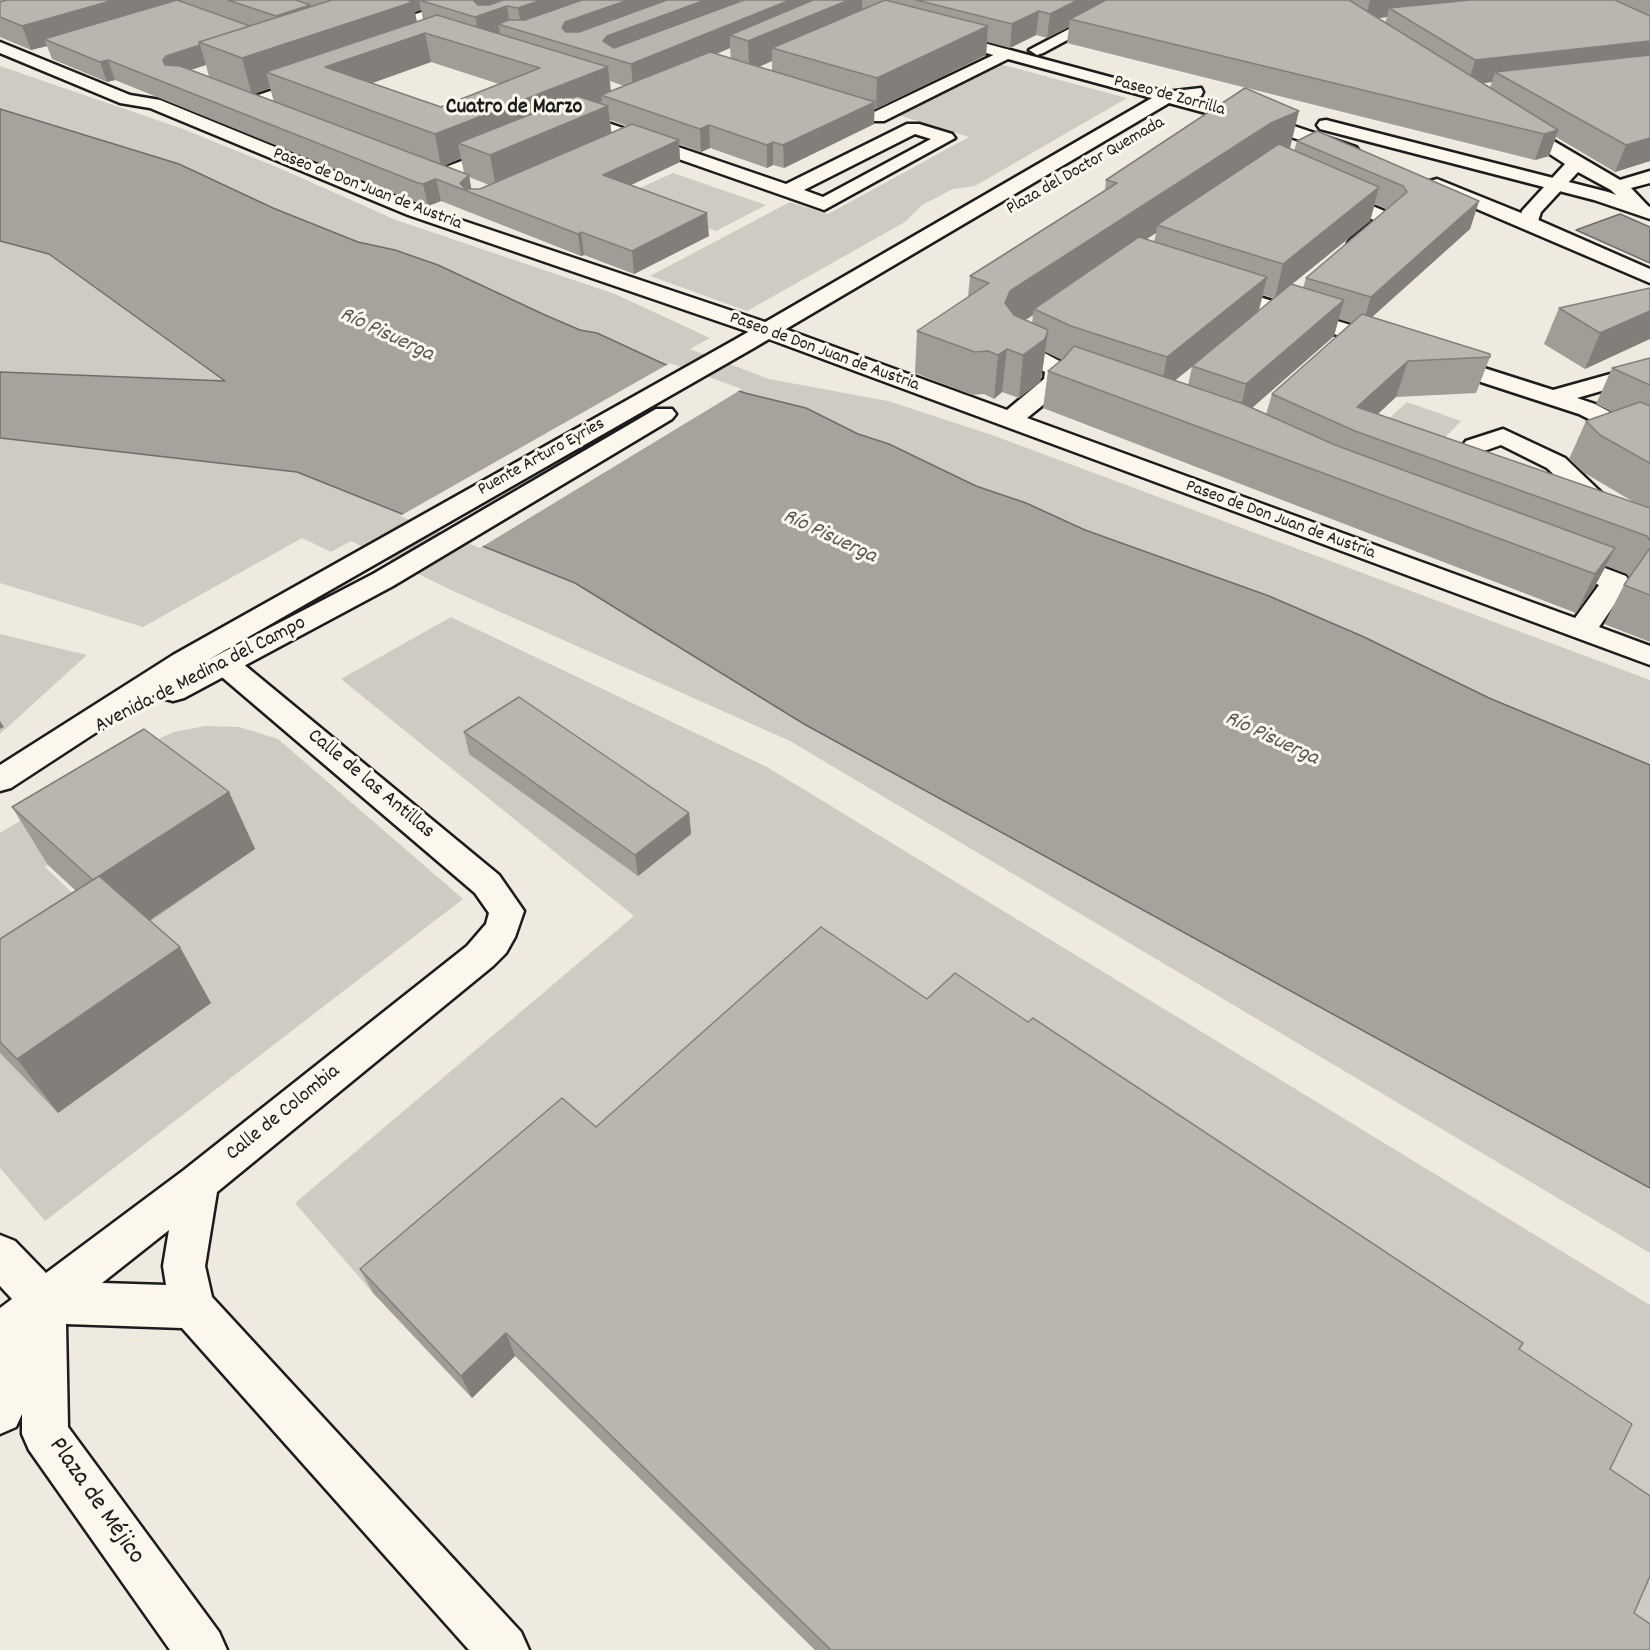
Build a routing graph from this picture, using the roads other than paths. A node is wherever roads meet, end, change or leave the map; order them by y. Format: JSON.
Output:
{"nodes":[{"id":1,"x":471,"y":0,"type":"edge"},
{"id":2,"x":1135,"y":0,"type":"edge"},
{"id":3,"x":384,"y":19,"type":"dead end"},
{"id":4,"x":400,"y":24,"type":"junction"},
{"id":5,"x":431,"y":34,"type":"edge"},
{"id":6,"x":0,"y":47,"type":"edge"},
{"id":7,"x":1037,"y":50,"type":"junction"},
{"id":8,"x":49,"y":52,"type":"edge"},
{"id":9,"x":1006,"y":54,"type":"junction"},
{"id":10,"x":26,"y":59,"type":"junction"},
{"id":11,"x":334,"y":75,"type":"edge"},
{"id":12,"x":156,"y":88,"type":"edge"},
{"id":13,"x":231,"y":95,"type":"edge"},
{"id":14,"x":1168,"y":96,"type":"junction"},
{"id":15,"x":1195,"y":98,"type":"junction"},
{"id":16,"x":126,"y":99,"type":"junction"},
{"id":17,"x":252,"y":103,"type":"junction"},
{"id":18,"x":602,"y":110,"type":"edge"},
{"id":19,"x":275,"y":111,"type":"edge"},
{"id":20,"x":857,"y":111,"type":"edge"},
{"id":21,"x":1502,"y":115,"type":"edge"},
{"id":22,"x":878,"y":117,"type":"junction"},
{"id":23,"x":582,"y":119,"type":"junction"},
{"id":24,"x":1166,"y":121,"type":"dead end"},
{"id":25,"x":561,"y":127,"type":"edge"},
{"id":26,"x":913,"y":128,"type":"junction"},
{"id":27,"x":634,"y":137,"type":"junction"},
{"id":28,"x":1326,"y":141,"type":"junction"},
{"id":29,"x":520,"y":143,"type":"edge"},
{"id":30,"x":612,"y":146,"type":"edge"},
{"id":31,"x":1298,"y":154,"type":"edge"},
{"id":32,"x":1368,"y":158,"type":"edge"},
{"id":33,"x":1576,"y":163,"type":"junction"},
{"id":34,"x":1650,"y":177,"type":"edge"},
{"id":35,"x":1422,"y":179,"type":"edge"},
{"id":36,"x":463,"y":184,"type":"edge"},
{"id":37,"x":1558,"y":185,"type":"junction"},
{"id":38,"x":1618,"y":186,"type":"junction"},
{"id":39,"x":1318,"y":189,"type":"edge"},
{"id":40,"x":788,"y":191,"type":"junction"},
{"id":41,"x":466,"y":209,"type":"edge"},
{"id":42,"x":1645,"y":210,"type":"edge"},
{"id":43,"x":442,"y":221,"type":"junction"},
{"id":44,"x":1529,"y":223,"type":"junction"},
{"id":45,"x":1342,"y":256,"type":"edge"},
{"id":46,"x":1648,"y":276,"type":"edge"},
{"id":47,"x":1196,"y":283,"type":"edge"},
{"id":48,"x":1297,"y":294,"type":"edge"},
{"id":49,"x":1278,"y":309,"type":"junction"},
{"id":50,"x":1040,"y":323,"type":"edge"},
{"id":51,"x":1261,"y":324,"type":"edge"},
{"id":52,"x":812,"y":327,"type":"dead end"},
{"id":53,"x":766,"y":330,"type":"junction"},
{"id":54,"x":790,"y":339,"type":"junction"},
{"id":55,"x":729,"y":352,"type":"joint"},
{"id":56,"x":1057,"y":369,"type":"junction"},
{"id":57,"x":1650,"y":370,"type":"edge"},
{"id":58,"x":1083,"y":376,"type":"edge"},
{"id":59,"x":1554,"y":397,"type":"junction"},
{"id":60,"x":1008,"y":421,"type":"junction"},
{"id":61,"x":1650,"y":443,"type":"edge"},
{"id":62,"x":1509,"y":483,"type":"edge"},
{"id":63,"x":1553,"y":495,"type":"edge"},
{"id":64,"x":1540,"y":554,"type":"edge"},
{"id":65,"x":354,"y":563,"type":"joint"},
{"id":66,"x":382,"y":580,"type":"joint"},
{"id":67,"x":1581,"y":631,"type":"junction"},
{"id":68,"x":1650,"y":656,"type":"edge"},
{"id":69,"x":226,"y":665,"type":"junction"},
{"id":70,"x":9,"y":775,"type":"edge"},
{"id":71,"x":507,"y":911,"type":"joint"},
{"id":72,"x":198,"y":1183,"type":"junction"},
{"id":73,"x":0,"y":1255,"type":"edge"},
{"id":74,"x":44,"y":1302,"type":"junction"},
{"id":75,"x":192,"y":1307,"type":"junction"},
{"id":76,"x":0,"y":1335,"type":"edge"},
{"id":77,"x":0,"y":1411,"type":"edge"},
{"id":78,"x":201,"y":1650,"type":"edge"},
{"id":79,"x":503,"y":1650,"type":"edge"}],
"edges":[{"from":1,"to":4,"type":"street"},
{"from":2,"to":7,"type":"street"},
{"from":3,"to":4,"type":"street"},
{"from":4,"to":5,"type":"street"},
{"from":6,"to":10,"type":"street","name":"Paseo de Don Juan de Austria"},
{"from":7,"to":9,"type":"street","name":"Paseo de Zorrilla"},
{"from":7,"to":15,"type":"street","name":"Paseo de Zorrilla"},
{"from":8,"to":10,"type":"street"},
{"from":9,"to":14,"type":"street","name":"Paseo de Zorrilla"},
{"from":9,"to":22,"type":"street"},
{"from":10,"to":16,"type":"street","name":"Paseo de Don Juan de Austria"},
{"from":11,"to":17,"type":"street"},
{"from":12,"to":16,"type":"street"},
{"from":13,"to":17,"type":"street"},
{"from":14,"to":15,"type":"street","name":"Paseo de Zorrilla"},
{"from":14,"to":53,"type":"street","name":"Plaza del Doctor Quemada"},
{"from":15,"to":24,"type":"street","name":"Plaza del Doctor Quemada"},
{"from":15,"to":28,"type":"street","name":"Paseo de Zorrilla"},
{"from":15,"to":37,"type":"street","name":"Paseo de Zorrilla"},
{"from":16,"to":43,"type":"street","name":"Paseo de Don Juan de Austria"},
{"from":17,"to":19,"type":"street"},
{"from":18,"to":23,"type":"street"},
{"from":20,"to":22,"type":"street"},
{"from":21,"to":33,"type":"street"},
{"from":22,"to":26,"type":"street"},
{"from":23,"to":25,"type":"street"},
{"from":23,"to":27,"type":"street"},
{"from":26,"to":40,"type":"street"},
{"from":26,"to":40,"type":"street"},
{"from":27,"to":30,"type":"street"},
{"from":27,"to":40,"type":"street"},
{"from":28,"to":31,"type":"street"},
{"from":28,"to":32,"type":"street","name":"Paseo de Zorrilla"},
{"from":29,"to":36,"type":"street"},
{"from":33,"to":37,"type":"street"},
{"from":33,"to":38,"type":"street"},
{"from":34,"to":38,"type":"street"},
{"from":35,"to":44,"type":"street"},
{"from":37,"to":42,"type":"street","name":"Paseo de Zorrilla"},
{"from":37,"to":44,"type":"street"},
{"from":38,"to":42,"type":"street"},
{"from":39,"to":45,"type":"street"},
{"from":41,"to":43,"type":"street"},
{"from":43,"to":53,"type":"street","name":"Paseo de Don Juan de Austria"},
{"from":44,"to":46,"type":"street"},
{"from":47,"to":49,"type":"street"},
{"from":48,"to":49,"type":"street"},
{"from":49,"to":51,"type":"street"},
{"from":49,"to":59,"type":"street"},
{"from":50,"to":56,"type":"street"},
{"from":52,"to":54,"type":"street"},
{"from":53,"to":54,"type":"street","name":"Paseo de Don Juan de Austria"},
{"from":53,"to":55,"type":"street","name":"Plaza del Doctor Quemada"},
{"from":54,"to":60,"type":"street","name":"Paseo de Don Juan de Austria"},
{"from":54,"to":66,"type":"street","name":"Puente Arturo Eyries"},
{"from":55,"to":65,"type":"street","name":"Puente Arturo Eyries"},
{"from":56,"to":58,"type":"street"},
{"from":56,"to":60,"type":"street"},
{"from":57,"to":59,"type":"street"},
{"from":59,"to":61,"type":"street"},
{"from":60,"to":67,"type":"street","name":"Paseo de Don Juan de Austria"},
{"from":62,"to":63,"type":"street"},
{"from":64,"to":67,"type":"street"},
{"from":65,"to":70,"type":"street","name":"Avenida de Medina del Campo"},
{"from":66,"to":69,"type":"street","name":"Avenida de Medina del Campo"},
{"from":67,"to":68,"type":"street","name":"Paseo de Don Juan de Austria"},
{"from":69,"to":70,"type":"street","name":"Avenida de Medina del Campo"},
{"from":69,"to":71,"type":"street","name":"Calle de las Antillas"},
{"from":71,"to":72,"type":"street","name":"Calle de Colombia"},
{"from":72,"to":74,"type":"street","name":"Calle de Colombia"},
{"from":72,"to":75,"type":"street"},
{"from":73,"to":74,"type":"street"},
{"from":74,"to":75,"type":"street"},
{"from":74,"to":76,"type":"street","name":"Calle de Colombia"},
{"from":74,"to":77,"type":"street"},
{"from":74,"to":78,"type":"street","name":"Plaza de Méjico"},
{"from":75,"to":79,"type":"street"}]}
